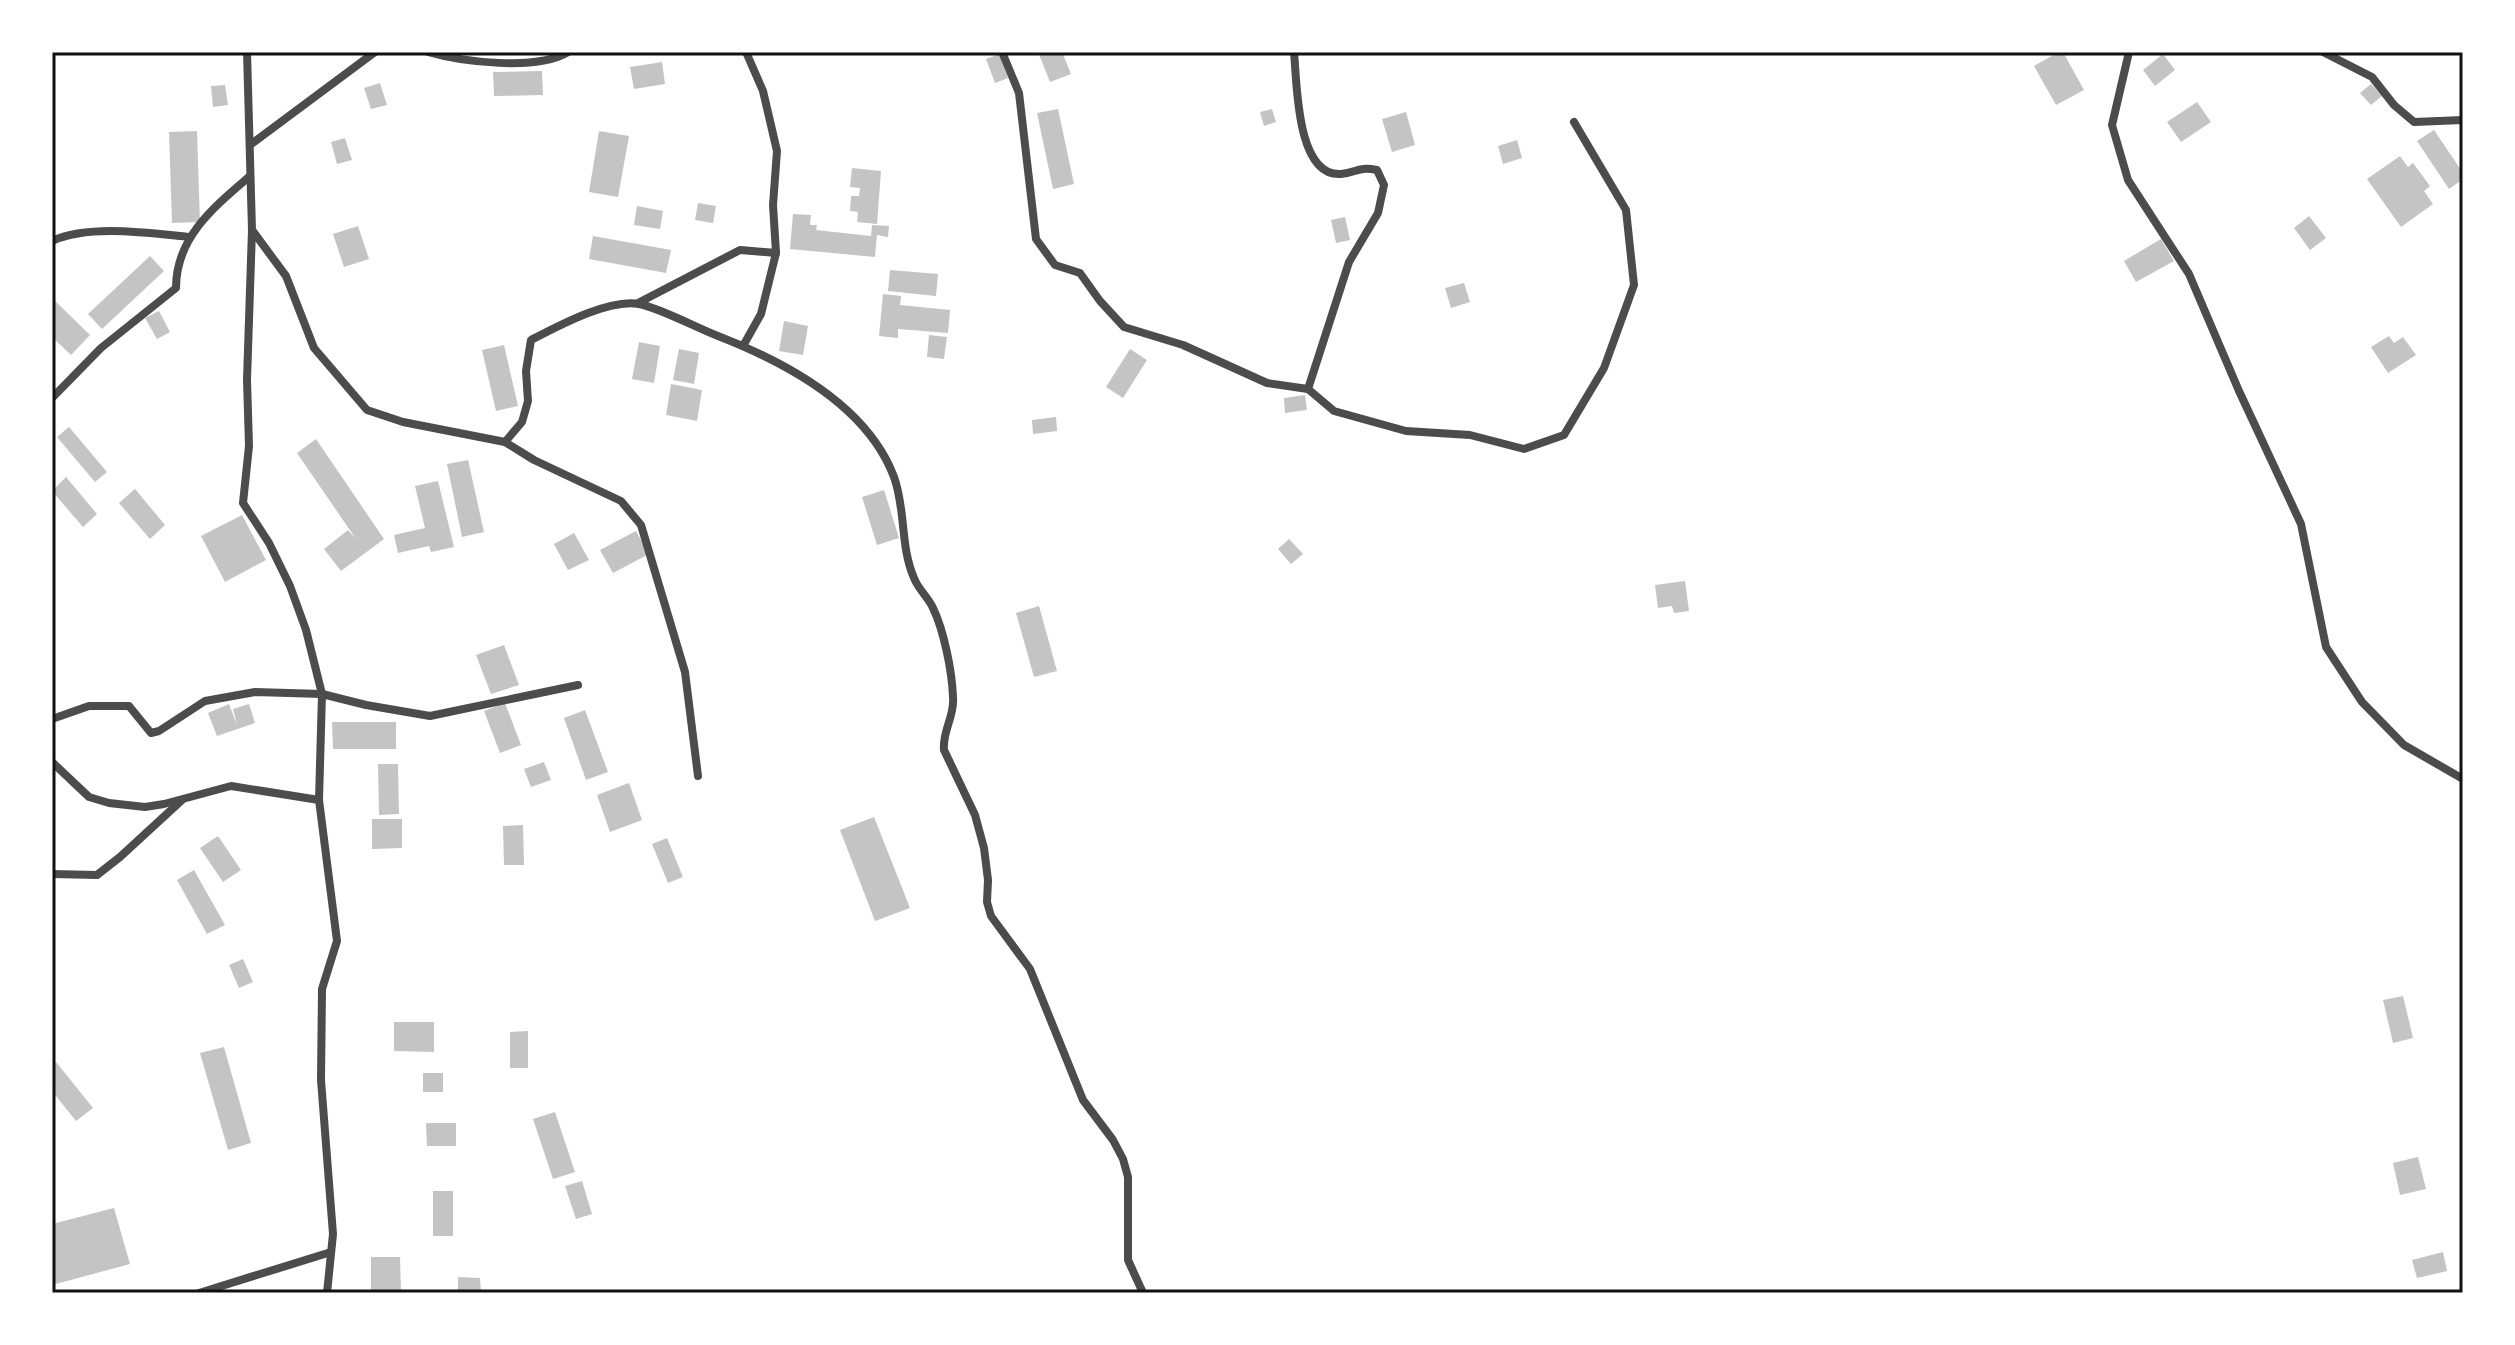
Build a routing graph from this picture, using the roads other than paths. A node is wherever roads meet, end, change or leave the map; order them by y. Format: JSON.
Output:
{"nodes":[{"id":1,"x":247,"y":52,"type":"edge"},
{"id":2,"x":375,"y":52,"type":"edge"},
{"id":3,"x":428,"y":52,"type":"edge"},
{"id":4,"x":568,"y":52,"type":"edge"},
{"id":5,"x":746,"y":52,"type":"edge"},
{"id":6,"x":1002,"y":52,"type":"edge"},
{"id":7,"x":1294,"y":52,"type":"edge"},
{"id":8,"x":2129,"y":52,"type":"edge"},
{"id":9,"x":2323,"y":52,"type":"edge"},
{"id":10,"x":2463,"y":120,"type":"edge"},
{"id":11,"x":1574,"y":122,"type":"dead end"},
{"id":12,"x":250,"y":145,"type":"junction"},
{"id":13,"x":250,"y":176,"type":"junction"},
{"id":14,"x":252,"y":230,"type":"junction"},
{"id":15,"x":189,"y":237,"type":"junction"},
{"id":16,"x":52,"y":241,"type":"edge"},
{"id":17,"x":776,"y":253,"type":"junction"},
{"id":18,"x":638,"y":303,"type":"junction"},
{"id":19,"x":743,"y":346,"type":"junction"},
{"id":20,"x":1308,"y":389,"type":"junction"},
{"id":21,"x":52,"y":398,"type":"edge"},
{"id":22,"x":505,"y":442,"type":"junction"},
{"id":23,"x":578,"y":685,"type":"dead end"},
{"id":24,"x":322,"y":694,"type":"junction"},
{"id":25,"x":52,"y":719,"type":"edge"},
{"id":26,"x":52,"y":762,"type":"edge"},
{"id":27,"x":698,"y":776,"type":"dead end"},
{"id":28,"x":2463,"y":779,"type":"edge"},
{"id":29,"x":182,"y":799,"type":"junction"},
{"id":30,"x":319,"y":800,"type":"junction"},
{"id":31,"x":52,"y":874,"type":"edge"},
{"id":32,"x":331,"y":1252,"type":"junction"},
{"id":33,"x":199,"y":1293,"type":"edge"},
{"id":34,"x":327,"y":1293,"type":"edge"},
{"id":35,"x":1143,"y":1293,"type":"edge"}],
"edges":[{"from":1,"to":12,"type":"street"},
{"from":2,"to":12,"type":"street"},
{"from":3,"to":4,"type":"street"},
{"from":5,"to":17,"type":"street"},
{"from":6,"to":20,"type":"street"},
{"from":7,"to":20,"type":"street"},
{"from":8,"to":28,"type":"street"},
{"from":9,"to":10,"type":"street"},
{"from":11,"to":20,"type":"street"},
{"from":12,"to":13,"type":"street"},
{"from":13,"to":14,"type":"street"},
{"from":13,"to":15,"type":"street"},
{"from":14,"to":22,"type":"street"},
{"from":14,"to":24,"type":"street"},
{"from":15,"to":16,"type":"street"},
{"from":15,"to":21,"type":"street"},
{"from":17,"to":18,"type":"street"},
{"from":17,"to":19,"type":"street"},
{"from":18,"to":19,"type":"street"},
{"from":18,"to":22,"type":"street"},
{"from":19,"to":35,"type":"street"},
{"from":22,"to":27,"type":"street"},
{"from":23,"to":24,"type":"street"},
{"from":24,"to":25,"type":"street"},
{"from":24,"to":30,"type":"street"},
{"from":26,"to":29,"type":"street"},
{"from":29,"to":30,"type":"street"},
{"from":29,"to":31,"type":"street"},
{"from":30,"to":32,"type":"street"},
{"from":32,"to":33,"type":"street"},
{"from":32,"to":34,"type":"street"}]}
